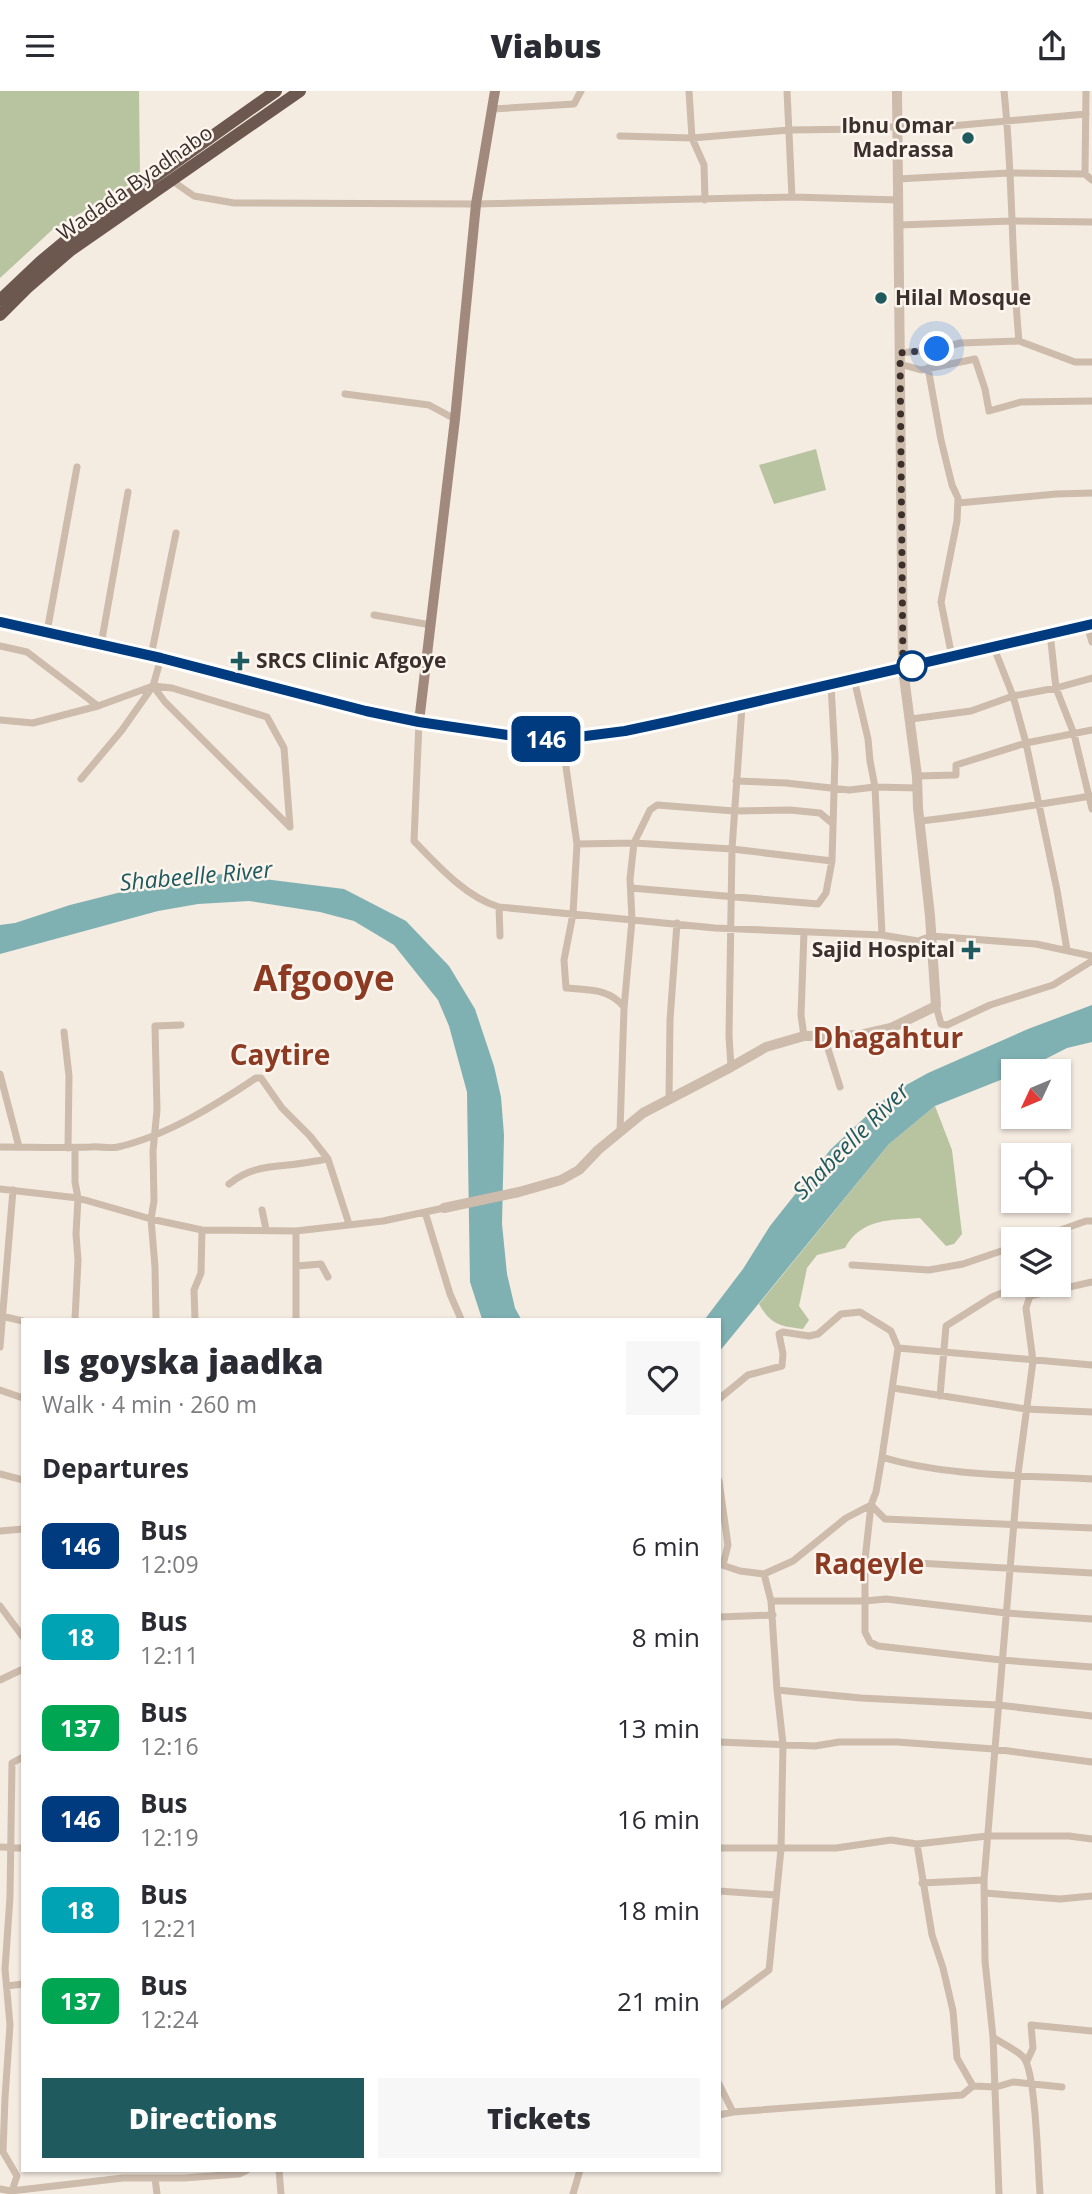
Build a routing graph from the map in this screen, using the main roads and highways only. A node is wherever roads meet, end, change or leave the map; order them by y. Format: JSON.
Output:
{"nodes":[{"id":1,"x":276,"y":91,"type":"edge"},
{"id":2,"x":300,"y":91,"type":"edge"},
{"id":3,"x":495,"y":91,"type":"edge"},
{"id":4,"x":0,"y":300,"type":"edge"},
{"id":5,"x":0,"y":315,"type":"edge"},
{"id":6,"x":0,"y":622,"type":"edge"},
{"id":7,"x":1089,"y":624,"type":"edge"},
{"id":8,"x":419,"y":722,"type":"junction"}],
"edges":[{"from":1,"to":4,"type":"highway","name":"Wadada Byadhabo"},
{"from":2,"to":5,"type":"highway","name":"Wadada Byadhabo"},
{"from":3,"to":8,"type":"main road"},
{"from":6,"to":8,"type":"main road"},
{"from":7,"to":8,"type":"main road"}]}
